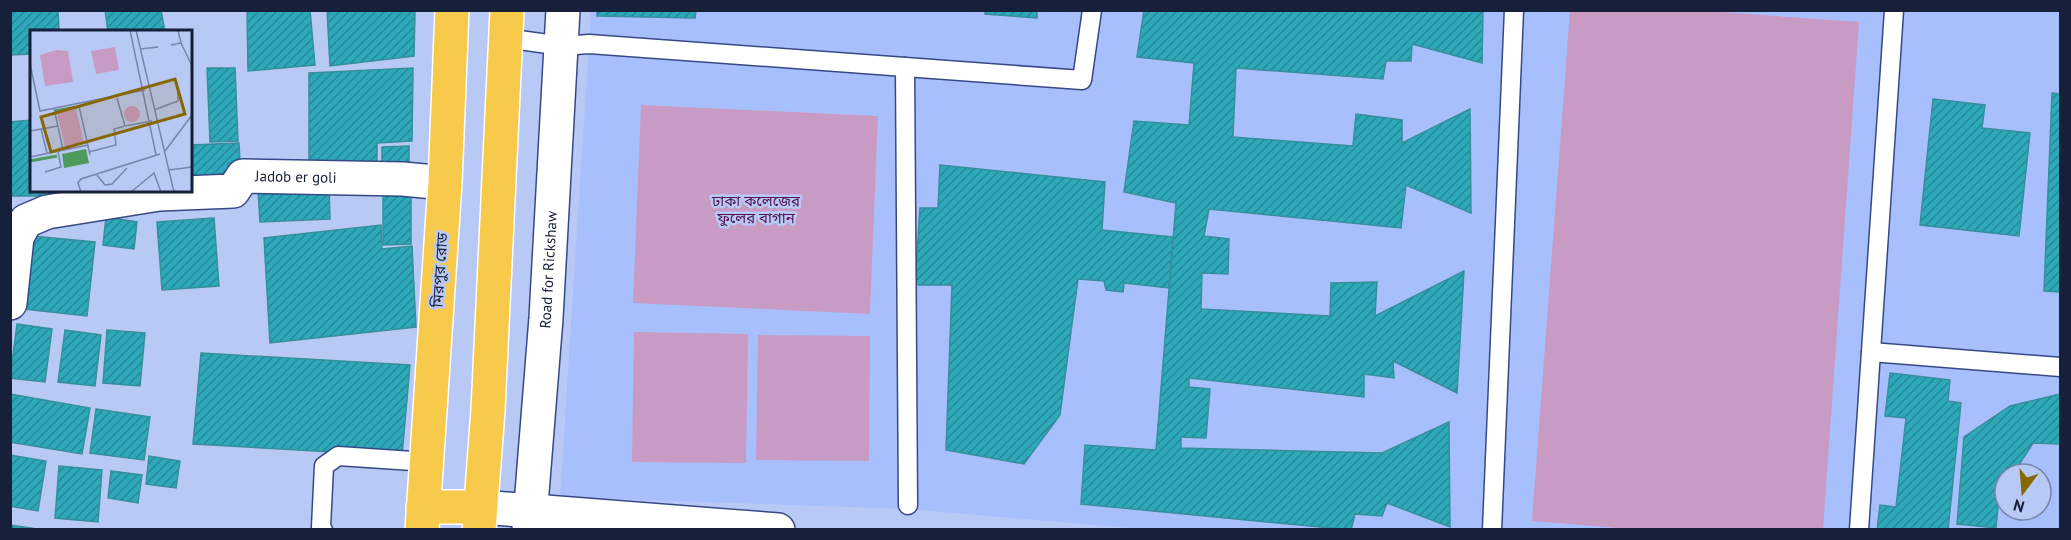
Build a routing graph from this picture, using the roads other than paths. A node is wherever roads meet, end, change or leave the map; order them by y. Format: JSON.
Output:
{"nodes":[{"id":1,"x":452,"y":10,"type":"edge"},
{"id":2,"x":563,"y":10,"type":"edge"},
{"id":3,"x":1092,"y":10,"type":"edge"},
{"id":4,"x":1514,"y":10,"type":"edge"},
{"id":5,"x":1894,"y":10,"type":"edge"},
{"id":6,"x":507,"y":24,"type":"edge"},
{"id":7,"x":562,"y":46,"type":"junction"},
{"id":8,"x":904,"y":67,"type":"junction"},
{"id":9,"x":445,"y":183,"type":"junction"},
{"id":10,"x":10,"y":303,"type":"edge"},
{"id":11,"x":1871,"y":352,"type":"junction"},
{"id":12,"x":2061,"y":367,"type":"edge"},
{"id":13,"x":428,"y":462,"type":"junction"},
{"id":14,"x":908,"y":505,"type":"dead end"},
{"id":15,"x":422,"y":518,"type":"edge"},
{"id":16,"x":479,"y":518,"type":"edge"},
{"id":17,"x":529,"y":521,"type":"edge"},
{"id":18,"x":323,"y":530,"type":"edge"},
{"id":19,"x":778,"y":530,"type":"edge"},
{"id":20,"x":1492,"y":530,"type":"edge"},
{"id":21,"x":1860,"y":530,"type":"edge"}],
"edges":[{"from":1,"to":9,"type":"highway","name":"মিরপুর রোড"},
{"from":2,"to":7,"type":"street","name":"Road for Rickshaw"},
{"from":3,"to":8,"type":"lane"},
{"from":4,"to":20,"type":"lane"},
{"from":5,"to":11,"type":"lane"},
{"from":6,"to":7,"type":"lane"},
{"from":6,"to":16,"type":"highway"},
{"from":7,"to":8,"type":"lane"},
{"from":7,"to":17,"type":"street","name":"Road for Rickshaw"},
{"from":8,"to":14,"type":"lane"},
{"from":9,"to":10,"type":"street","name":"Jadob er goli"},
{"from":9,"to":13,"type":"highway","name":"মিরপুর রোড"},
{"from":11,"to":12,"type":"lane"},
{"from":11,"to":21,"type":"lane"},
{"from":13,"to":15,"type":"highway","name":"মিরপুর রোড"},
{"from":13,"to":18,"type":"lane"},
{"from":15,"to":16,"type":"highway"},
{"from":16,"to":17,"type":"street"},
{"from":17,"to":19,"type":"street"}]}
